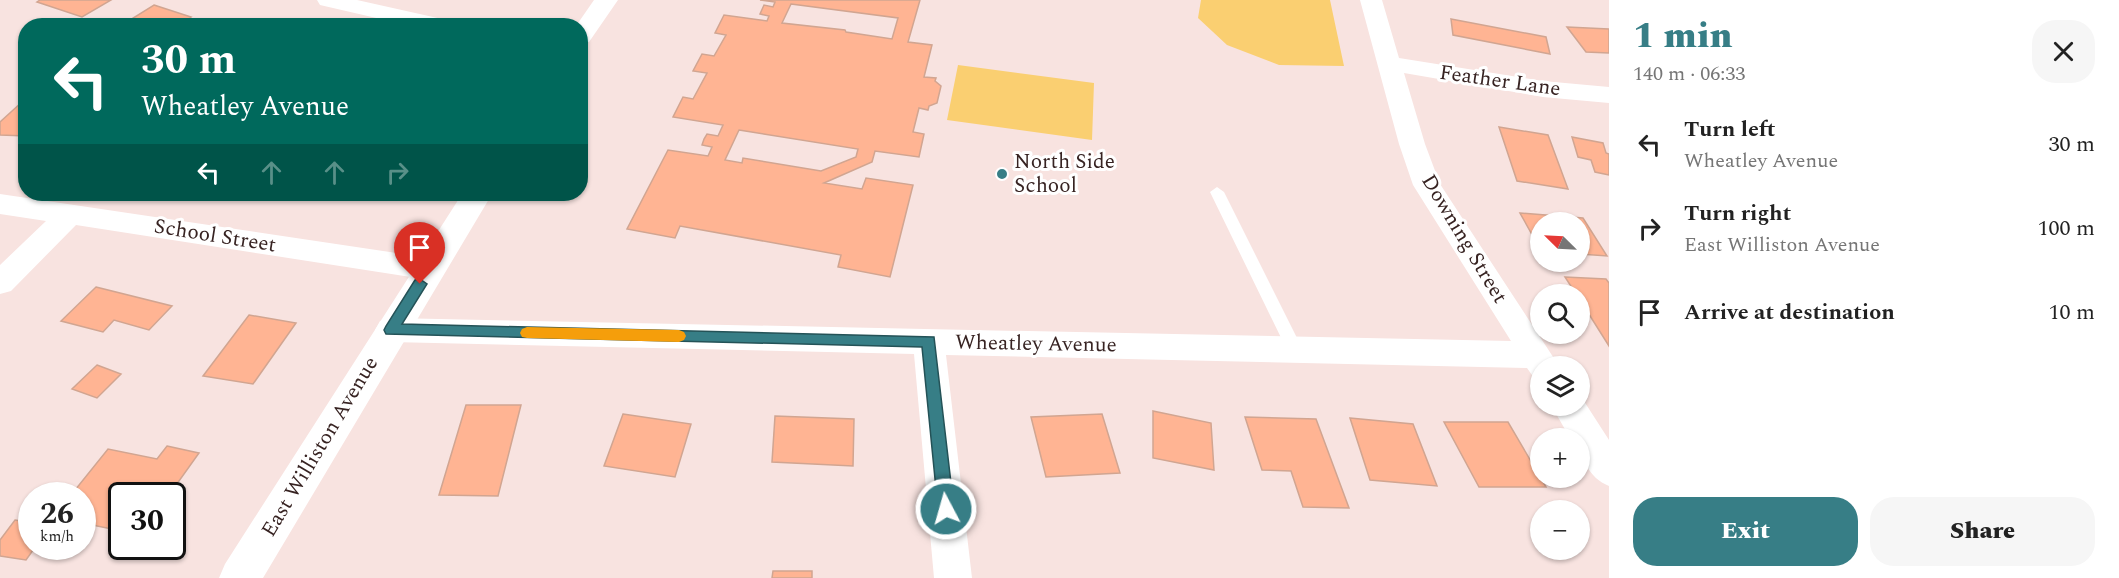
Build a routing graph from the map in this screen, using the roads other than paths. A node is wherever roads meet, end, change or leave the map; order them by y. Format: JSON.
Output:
{"nodes":[{"id":1,"x":328,"y":0,"type":"edge"},
{"id":2,"x":606,"y":0,"type":"edge"},
{"id":3,"x":1371,"y":0,"type":"edge"},
{"id":4,"x":408,"y":18,"type":"edge"},
{"id":5,"x":588,"y":26,"type":"edge"},
{"id":6,"x":1391,"y":64,"type":"junction"},
{"id":7,"x":1609,"y":95,"type":"edge"},
{"id":8,"x":1217,"y":192,"type":"dead end"},
{"id":9,"x":473,"y":201,"type":"edge"},
{"id":10,"x":0,"y":204,"type":"edge"},
{"id":11,"x":70,"y":214,"type":"junction"},
{"id":12,"x":430,"y":268,"type":"junction"},
{"id":13,"x":0,"y":283,"type":"edge"},
{"id":14,"x":391,"y":330,"type":"junction"},
{"id":15,"x":928,"y":341,"type":"junction"},
{"id":16,"x":1295,"y":350,"type":"junction"},
{"id":17,"x":1536,"y":356,"type":"edge"},
{"id":18,"x":1530,"y":360,"type":"edge"},
{"id":19,"x":1575,"y":416,"type":"edge"},
{"id":20,"x":1609,"y":470,"type":"edge"},
{"id":21,"x":240,"y":578,"type":"edge"},
{"id":22,"x":953,"y":578,"type":"edge"}],
"edges":[{"from":1,"to":4,"type":"street"},
{"from":2,"to":5,"type":"main road"},
{"from":3,"to":6,"type":"street","name":"Downing Street"},
{"from":6,"to":7,"type":"street","name":"Feather Lane"},
{"from":6,"to":17,"type":"street","name":"Downing Street"},
{"from":8,"to":16,"type":"lane"},
{"from":9,"to":12,"type":"main road","name":"East Williston Avenue"},
{"from":10,"to":11,"type":"street","name":"School Street"},
{"from":11,"to":12,"type":"street","name":"School Street"},
{"from":11,"to":13,"type":"street"},
{"from":12,"to":14,"type":"main road","name":"East Williston Avenue"},
{"from":14,"to":15,"type":"street","name":"Wheatley Avenue"},
{"from":14,"to":21,"type":"main road","name":"East Williston Avenue"},
{"from":15,"to":16,"type":"street","name":"Wheatley Avenue"},
{"from":15,"to":22,"type":"street"},
{"from":16,"to":18,"type":"street","name":"Wheatley Avenue"},
{"from":19,"to":20,"type":"street"}]}
